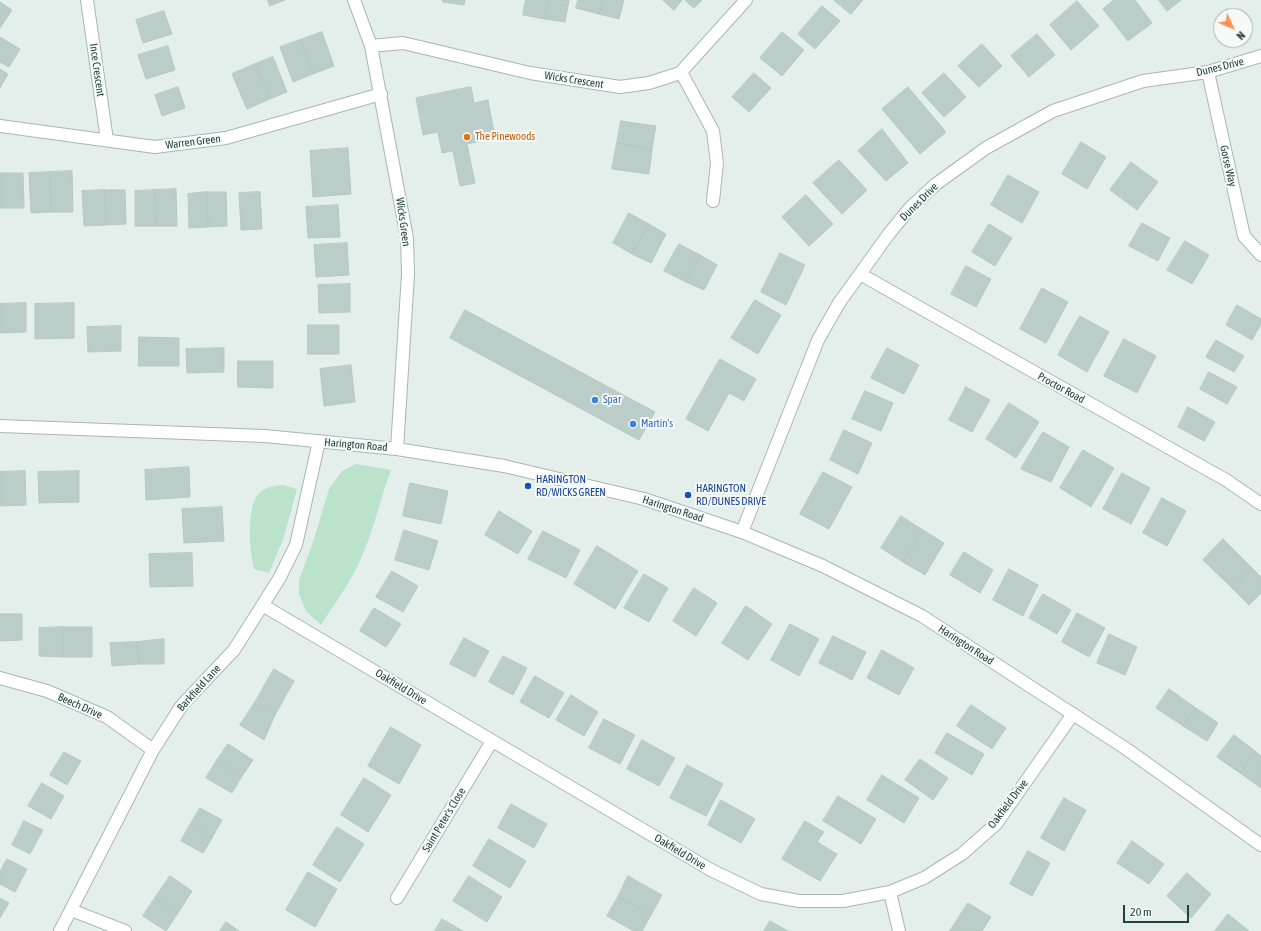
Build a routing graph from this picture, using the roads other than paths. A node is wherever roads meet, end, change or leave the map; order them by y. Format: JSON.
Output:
{"nodes":[{"id":1,"x":87,"y":0,"type":"edge"},
{"id":2,"x":354,"y":0,"type":"edge"},
{"id":3,"x":746,"y":0,"type":"edge"},
{"id":4,"x":371,"y":46,"type":"junction"},
{"id":5,"x":1261,"y":56,"type":"edge"},
{"id":6,"x":681,"y":72,"type":"junction"},
{"id":7,"x":1208,"y":72,"type":"junction"},
{"id":8,"x":381,"y":94,"type":"junction"},
{"id":9,"x":0,"y":126,"type":"edge"},
{"id":10,"x":107,"y":140,"type":"junction"},
{"id":11,"x":714,"y":201,"type":"dead end"},
{"id":12,"x":1261,"y":255,"type":"edge"},
{"id":13,"x":860,"y":274,"type":"junction"},
{"id":14,"x":0,"y":426,"type":"edge"},
{"id":15,"x":319,"y":441,"type":"junction"},
{"id":16,"x":397,"y":448,"type":"junction"},
{"id":17,"x":1261,"y":504,"type":"edge"},
{"id":18,"x":742,"y":532,"type":"junction"},
{"id":19,"x":264,"y":606,"type":"junction"},
{"id":20,"x":0,"y":678,"type":"edge"},
{"id":21,"x":1073,"y":714,"type":"junction"},
{"id":22,"x":492,"y":741,"type":"junction"},
{"id":23,"x":153,"y":750,"type":"junction"},
{"id":24,"x":1261,"y":845,"type":"edge"},
{"id":25,"x":890,"y":892,"type":"junction"},
{"id":26,"x":397,"y":898,"type":"dead end"},
{"id":27,"x":70,"y":910,"type":"junction"},
{"id":28,"x":60,"y":931,"type":"edge"},
{"id":29,"x":125,"y":931,"type":"edge"},
{"id":30,"x":899,"y":931,"type":"edge"}],
"edges":[{"from":1,"to":10,"type":"street","name":"Ince Crescent"},
{"from":2,"to":4,"type":"street","name":"Wicks Green"},
{"from":3,"to":6,"type":"street","name":"Wicks Crescent"},
{"from":4,"to":6,"type":"street","name":"Wicks Crescent"},
{"from":4,"to":8,"type":"street","name":"Wicks Green"},
{"from":5,"to":7,"type":"street","name":"Dunes Drive"},
{"from":6,"to":11,"type":"street"},
{"from":7,"to":12,"type":"street","name":"Gorse Way"},
{"from":7,"to":13,"type":"street","name":"Dunes Drive"},
{"from":8,"to":10,"type":"street","name":"Warren Green"},
{"from":8,"to":16,"type":"street","name":"Wicks Green"},
{"from":9,"to":10,"type":"street","name":"Warren Green"},
{"from":13,"to":17,"type":"street","name":"Proctor Road"},
{"from":13,"to":18,"type":"street","name":"Dunes Drive"},
{"from":14,"to":15,"type":"street","name":"Harington Road"},
{"from":15,"to":16,"type":"street","name":"Harington Road"},
{"from":15,"to":19,"type":"street","name":"Barkfield Lane"},
{"from":16,"to":18,"type":"street","name":"Harington Road"},
{"from":18,"to":21,"type":"street","name":"Harington Road"},
{"from":19,"to":22,"type":"street","name":"Oakfield Drive"},
{"from":19,"to":23,"type":"street","name":"Barkfield Lane"},
{"from":20,"to":23,"type":"street","name":"Beech Drive"},
{"from":21,"to":24,"type":"street","name":"Harington Road"},
{"from":21,"to":25,"type":"street","name":"Oakfield Drive"},
{"from":22,"to":25,"type":"street","name":"Oakfield Drive"},
{"from":22,"to":26,"type":"street","name":"Saint Peter's Close"},
{"from":23,"to":27,"type":"street","name":"Barkfield Lane"},
{"from":25,"to":30,"type":"street"},
{"from":27,"to":28,"type":"street","name":"Barkfield Lane"},
{"from":27,"to":29,"type":"street"}]}
